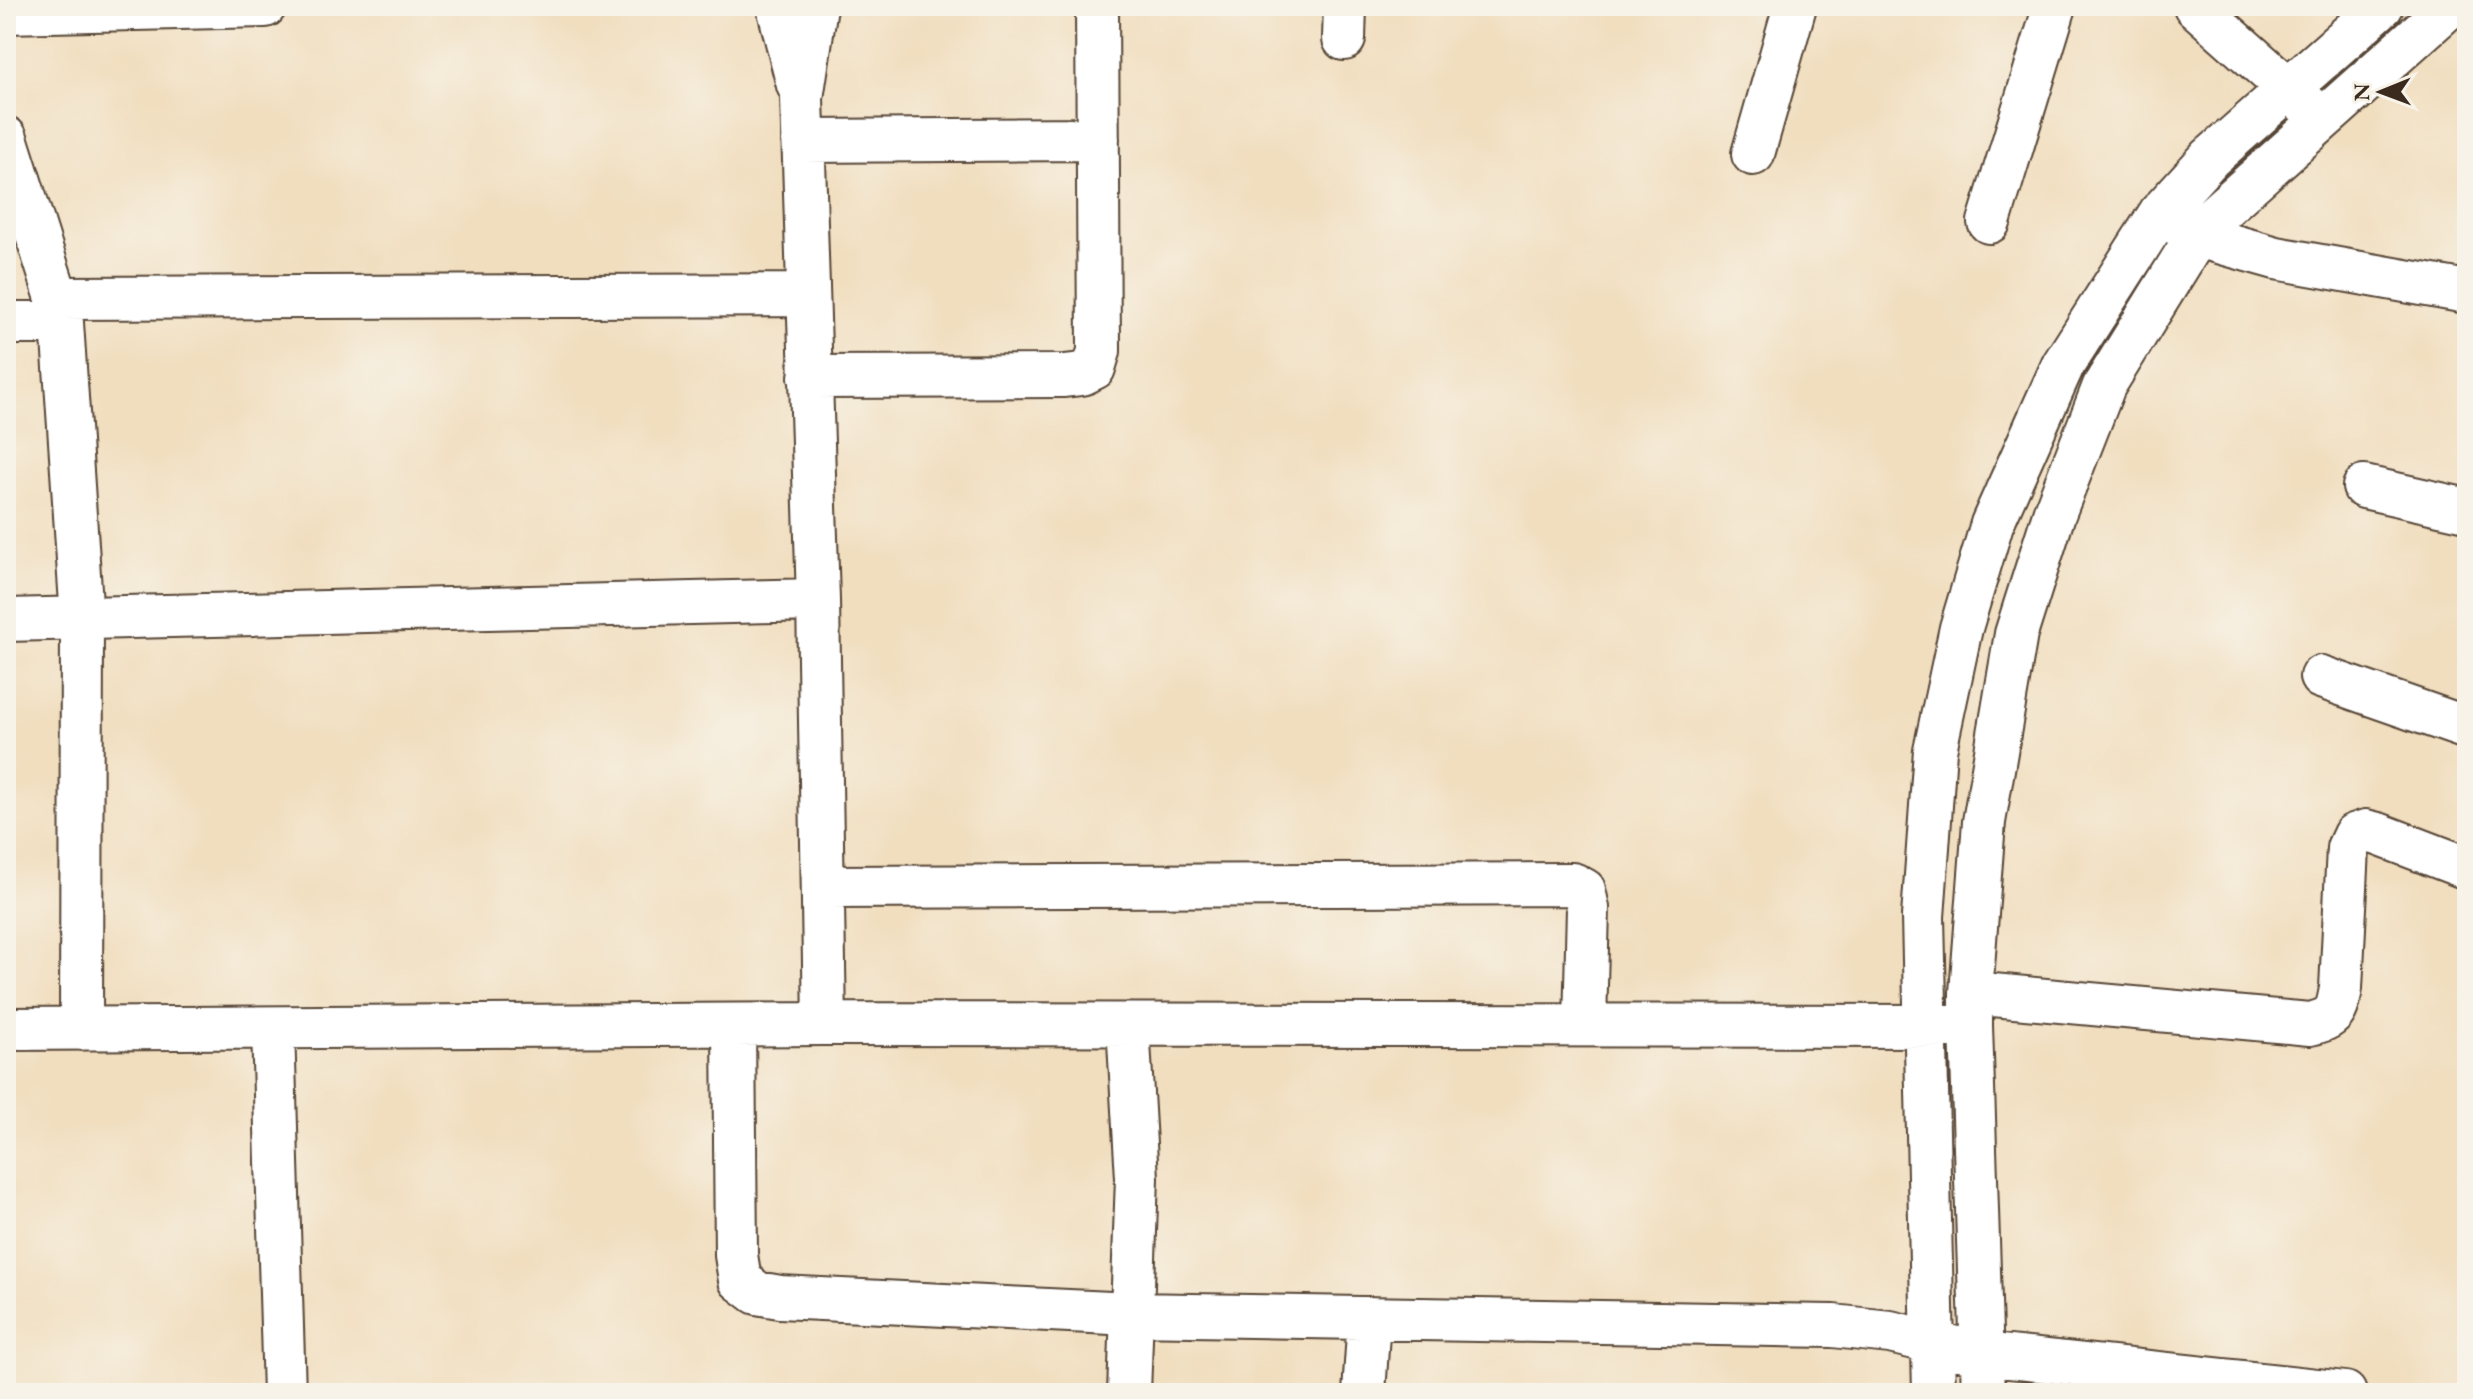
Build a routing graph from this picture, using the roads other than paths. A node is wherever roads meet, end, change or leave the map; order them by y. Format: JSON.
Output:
{"nodes":[{"id":1,"x":265,"y":6,"type":"edge"},
{"id":2,"x":778,"y":6,"type":"edge"},
{"id":3,"x":816,"y":6,"type":"edge"},
{"id":4,"x":1097,"y":6,"type":"edge"},
{"id":5,"x":1795,"y":6,"type":"edge"},
{"id":6,"x":2055,"y":6,"type":"edge"},
{"id":7,"x":2195,"y":6,"type":"edge"},
{"id":8,"x":2382,"y":6,"type":"edge"},
{"id":9,"x":2450,"y":6,"type":"edge"},
{"id":10,"x":6,"y":12,"type":"edge"},
{"id":11,"x":2287,"y":90,"type":"junction"},
{"id":12,"x":802,"y":98,"type":"junction"},
{"id":13,"x":2323,"y":118,"type":"junction"},
{"id":14,"x":6,"y":138,"type":"edge"},
{"id":15,"x":1098,"y":139,"type":"junction"},
{"id":16,"x":803,"y":141,"type":"junction"},
{"id":17,"x":1753,"y":154,"type":"dead end"},
{"id":18,"x":2160,"y":213,"type":"junction"},
{"id":19,"x":1989,"y":222,"type":"dead end"},
{"id":20,"x":2198,"y":236,"type":"junction"},
{"id":21,"x":2467,"y":292,"type":"edge"},
{"id":22,"x":807,"y":295,"type":"junction"},
{"id":23,"x":60,"y":310,"type":"junction"},
{"id":24,"x":6,"y":323,"type":"edge"},
{"id":25,"x":810,"y":377,"type":"junction"},
{"id":26,"x":2364,"y":487,"type":"dead end"},
{"id":27,"x":2467,"y":510,"type":"edge"},
{"id":28,"x":818,"y":600,"type":"junction"},
{"id":29,"x":82,"y":619,"type":"junction"},
{"id":30,"x":6,"y":620,"type":"edge"},
{"id":31,"x":2321,"y":677,"type":"dead end"},
{"id":32,"x":2467,"y":728,"type":"edge"},
{"id":33,"x":2467,"y":868,"type":"edge"},
{"id":34,"x":823,"y":887,"type":"junction"},
{"id":35,"x":1971,"y":1010,"type":"junction"},
{"id":36,"x":825,"y":1024,"type":"junction"},
{"id":37,"x":1585,"y":1024,"type":"junction"},
{"id":38,"x":734,"y":1025,"type":"junction"},
{"id":39,"x":1128,"y":1025,"type":"junction"},
{"id":40,"x":1925,"y":1025,"type":"junction"},
{"id":41,"x":273,"y":1028,"type":"junction"},
{"id":42,"x":6,"y":1029,"type":"edge"},
{"id":43,"x":81,"y":1029,"type":"junction"},
{"id":44,"x":1132,"y":1314,"type":"junction"},
{"id":45,"x":1369,"y":1318,"type":"junction"},
{"id":46,"x":1932,"y":1344,"type":"junction"},
{"id":47,"x":1982,"y":1374,"type":"edge"},
{"id":48,"x":284,"y":1393,"type":"edge"},
{"id":49,"x":1129,"y":1393,"type":"edge"},
{"id":50,"x":1364,"y":1393,"type":"edge"},
{"id":51,"x":1934,"y":1393,"type":"edge"},
{"id":52,"x":2345,"y":1393,"type":"edge"}],
"edges":[{"from":1,"to":10,"type":"street"},
{"from":2,"to":12,"type":"street"},
{"from":3,"to":12,"type":"street"},
{"from":4,"to":15,"type":"street"},
{"from":5,"to":17,"type":"street"},
{"from":6,"to":19,"type":"street"},
{"from":7,"to":11,"type":"street"},
{"from":8,"to":11,"type":"street"},
{"from":9,"to":13,"type":"street"},
{"from":11,"to":13,"type":"street"},
{"from":11,"to":18,"type":"street"},
{"from":12,"to":16,"type":"street"},
{"from":13,"to":20,"type":"street"},
{"from":14,"to":23,"type":"street"},
{"from":15,"to":16,"type":"street"},
{"from":15,"to":25,"type":"street"},
{"from":16,"to":22,"type":"street"},
{"from":18,"to":20,"type":"street"},
{"from":18,"to":40,"type":"street"},
{"from":20,"to":21,"type":"street"},
{"from":20,"to":35,"type":"street"},
{"from":22,"to":23,"type":"street"},
{"from":22,"to":25,"type":"street"},
{"from":23,"to":24,"type":"street"},
{"from":23,"to":29,"type":"street"},
{"from":25,"to":28,"type":"street"},
{"from":26,"to":27,"type":"street"},
{"from":28,"to":29,"type":"street"},
{"from":28,"to":34,"type":"street"},
{"from":29,"to":30,"type":"street"},
{"from":29,"to":43,"type":"street"},
{"from":31,"to":32,"type":"street"},
{"from":33,"to":35,"type":"street"},
{"from":34,"to":36,"type":"street"},
{"from":34,"to":37,"type":"street"},
{"from":35,"to":40,"type":"street"},
{"from":35,"to":47,"type":"street"},
{"from":36,"to":38,"type":"street"},
{"from":36,"to":39,"type":"street"},
{"from":37,"to":39,"type":"street"},
{"from":37,"to":40,"type":"street"},
{"from":38,"to":41,"type":"street"},
{"from":38,"to":44,"type":"street"},
{"from":39,"to":44,"type":"street"},
{"from":40,"to":46,"type":"street"},
{"from":41,"to":43,"type":"street"},
{"from":41,"to":48,"type":"street"},
{"from":42,"to":43,"type":"street"},
{"from":44,"to":45,"type":"street"},
{"from":44,"to":49,"type":"street"},
{"from":45,"to":46,"type":"street"},
{"from":45,"to":50,"type":"street"},
{"from":46,"to":47,"type":"street"},
{"from":46,"to":51,"type":"street"},
{"from":47,"to":52,"type":"street"}]}
